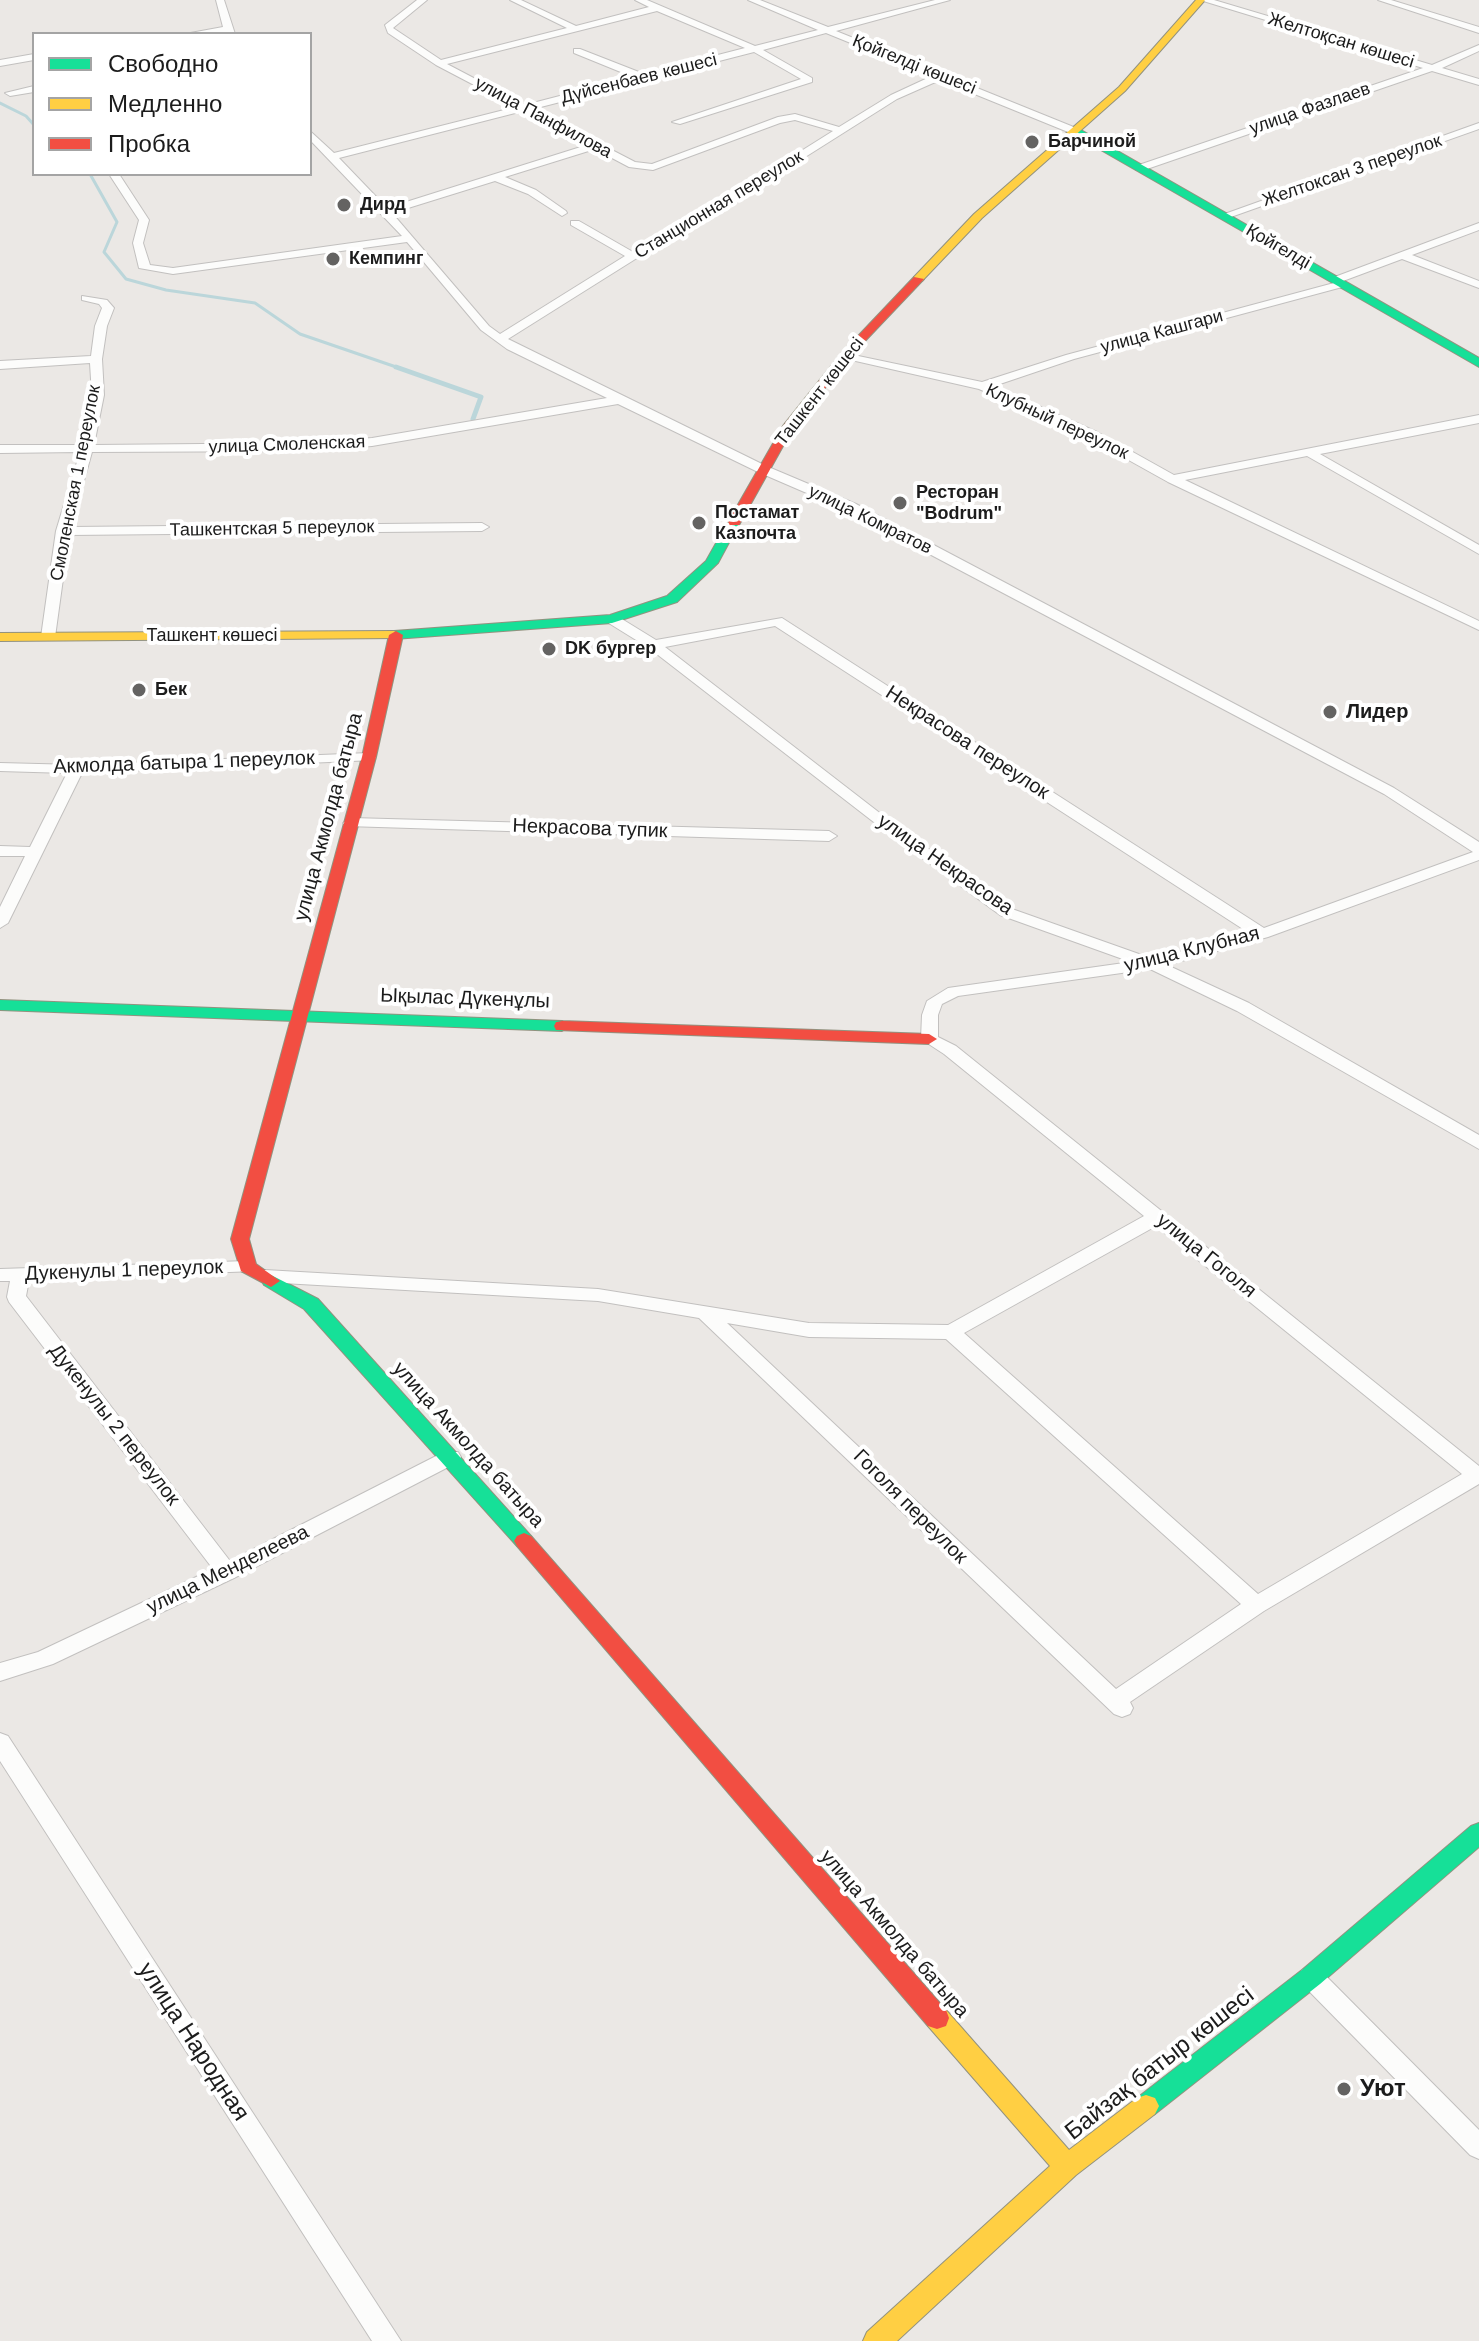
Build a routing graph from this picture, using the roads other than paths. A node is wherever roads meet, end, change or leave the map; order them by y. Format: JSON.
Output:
{"nodes":[{"id":1,"x":220,"y":0,"type":"edge"},
{"id":2,"x":423,"y":0,"type":"edge"},
{"id":3,"x":514,"y":0,"type":"edge"},
{"id":4,"x":639,"y":0,"type":"edge"},
{"id":5,"x":752,"y":0,"type":"edge"},
{"id":6,"x":946,"y":0,"type":"edge"},
{"id":7,"x":1202,"y":0,"type":"edge"},
{"id":8,"x":1382,"y":0,"type":"edge"},
{"id":9,"x":1401,"y":2,"type":"edge"},
{"id":10,"x":657,"y":8,"type":"junction"},
{"id":11,"x":576,"y":29,"type":"junction"},
{"id":12,"x":1479,"y":30,"type":"edge"},
{"id":13,"x":229,"y":31,"type":"edge"},
{"id":14,"x":828,"y":31,"type":"junction"},
{"id":15,"x":1479,"y":48,"type":"edge"},
{"id":16,"x":757,"y":50,"type":"junction"},
{"id":17,"x":577,"y":51,"type":"dead end"},
{"id":18,"x":32,"y":57,"type":"edge"},
{"id":19,"x":0,"y":63,"type":"edge"},
{"id":20,"x":439,"y":63,"type":"junction"},
{"id":21,"x":1430,"y":68,"type":"junction"},
{"id":22,"x":941,"y":76,"type":"junction"},
{"id":23,"x":644,"y":78,"type":"junction"},
{"id":24,"x":1479,"y":82,"type":"edge"},
{"id":25,"x":32,"y":89,"type":"edge"},
{"id":26,"x":10,"y":93,"type":"dead end"},
{"id":27,"x":523,"y":108,"type":"junction"},
{"id":28,"x":677,"y":122,"type":"dead end"},
{"id":29,"x":1479,"y":126,"type":"edge"},
{"id":30,"x":842,"y":131,"type":"junction"},
{"id":31,"x":1077,"y":132,"type":"junction"},
{"id":32,"x":312,"y":136,"type":"edge"},
{"id":33,"x":594,"y":146,"type":"junction"},
{"id":34,"x":332,"y":157,"type":"junction"},
{"id":35,"x":1140,"y":168,"type":"junction"},
{"id":36,"x":115,"y":176,"type":"edge"},
{"id":37,"x":493,"y":176,"type":"junction"},
{"id":38,"x":386,"y":212,"type":"junction"},
{"id":39,"x":562,"y":213,"type":"dead end"},
{"id":40,"x":1224,"y":216,"type":"junction"},
{"id":41,"x":575,"y":223,"type":"dead end"},
{"id":42,"x":1479,"y":226,"type":"edge"},
{"id":43,"x":410,"y":238,"type":"junction"},
{"id":44,"x":1400,"y":254,"type":"junction"},
{"id":45,"x":633,"y":256,"type":"junction"},
{"id":46,"x":1339,"y":282,"type":"junction"},
{"id":47,"x":1479,"y":285,"type":"edge"},
{"id":48,"x":86,"y":298,"type":"dead end"},
{"id":49,"x":500,"y":339,"type":"junction"},
{"id":50,"x":844,"y":357,"type":"junction"},
{"id":51,"x":96,"y":359,"type":"junction"},
{"id":52,"x":1479,"y":363,"type":"edge"},
{"id":53,"x":0,"y":365,"type":"edge"},
{"id":54,"x":983,"y":386,"type":"junction"},
{"id":55,"x":618,"y":400,"type":"junction"},
{"id":56,"x":1479,"y":419,"type":"edge"},
{"id":57,"x":0,"y":449,"type":"edge"},
{"id":58,"x":87,"y":449,"type":"junction"},
{"id":59,"x":1308,"y":452,"type":"junction"},
{"id":60,"x":762,"y":469,"type":"junction"},
{"id":61,"x":1172,"y":479,"type":"junction"},
{"id":62,"x":482,"y":527,"type":"dead end"},
{"id":63,"x":63,"y":531,"type":"junction"},
{"id":64,"x":1479,"y":550,"type":"edge"},
{"id":65,"x":612,"y":619,"type":"junction"},
{"id":66,"x":1479,"y":626,"type":"edge"},
{"id":67,"x":396,"y":635,"type":"junction"},
{"id":68,"x":0,"y":637,"type":"edge"},
{"id":69,"x":48,"y":637,"type":"junction"},
{"id":70,"x":654,"y":645,"type":"junction"},
{"id":71,"x":369,"y":757,"type":"junction"},
{"id":72,"x":0,"y":767,"type":"edge"},
{"id":73,"x":77,"y":769,"type":"junction"},
{"id":74,"x":351,"y":823,"type":"junction"},
{"id":75,"x":829,"y":836,"type":"dead end"},
{"id":76,"x":1477,"y":847,"type":"edge"},
{"id":77,"x":0,"y":851,"type":"edge"},
{"id":78,"x":33,"y":852,"type":"junction"},
{"id":79,"x":0,"y":923,"type":"edge"},
{"id":80,"x":1262,"y":934,"type":"junction"},
{"id":81,"x":1152,"y":964,"type":"junction"},
{"id":82,"x":0,"y":1005,"type":"edge"},
{"id":83,"x":298,"y":1014,"type":"junction"},
{"id":84,"x":929,"y":1039,"type":"junction"},
{"id":85,"x":1479,"y":1143,"type":"edge"},
{"id":86,"x":1157,"y":1217,"type":"junction"},
{"id":87,"x":256,"y":1271,"type":"junction"},
{"id":88,"x":21,"y":1274,"type":"junction"},
{"id":89,"x":0,"y":1275,"type":"edge"},
{"id":90,"x":705,"y":1313,"type":"junction"},
{"id":91,"x":951,"y":1332,"type":"junction"},
{"id":92,"x":451,"y":1457,"type":"junction"},
{"id":93,"x":1478,"y":1476,"type":"edge"},
{"id":94,"x":227,"y":1572,"type":"junction"},
{"id":95,"x":1256,"y":1605,"type":"junction"},
{"id":96,"x":0,"y":1672,"type":"edge"},
{"id":97,"x":0,"y":1742,"type":"edge"},
{"id":98,"x":1479,"y":1833,"type":"edge"},
{"id":99,"x":1311,"y":1977,"type":"junction"},
{"id":100,"x":1479,"y":2147,"type":"edge"},
{"id":101,"x":1067,"y":2167,"type":"junction"},
{"id":102,"x":387,"y":2341,"type":"edge"},
{"id":103,"x":877,"y":2341,"type":"edge"}],
"edges":[{"from":1,"to":13,"type":"street"},
{"from":2,"to":20,"type":"street","name":"улица Панфилова"},
{"from":3,"to":11,"type":"street"},
{"from":4,"to":10,"type":"street"},
{"from":5,"to":14,"type":"street","name":"Қойгелді көшесі"},
{"from":6,"to":14,"type":"street","name":"Дүйсенбаев көшесі"},
{"from":7,"to":21,"type":"street","name":"Желтоқсан көшесі"},
{"from":7,"to":31,"type":"street","name":"Ташкент көшесі"},
{"from":8,"to":9,"type":"street"},
{"from":9,"to":12,"type":"street"},
{"from":10,"to":11,"type":"street"},
{"from":10,"to":16,"type":"street"},
{"from":11,"to":20,"type":"street"},
{"from":14,"to":16,"type":"street","name":"Дүйсенбаев көшесі"},
{"from":14,"to":22,"type":"street","name":"Қойгелді көшесі"},
{"from":15,"to":21,"type":"street","name":"улица Фазлаев"},
{"from":16,"to":23,"type":"street","name":"Дүйсенбаев көшесі"},
{"from":16,"to":28,"type":"street"},
{"from":17,"to":23,"type":"street"},
{"from":18,"to":19,"type":"street"},
{"from":20,"to":27,"type":"street","name":"улица Панфилова"},
{"from":21,"to":24,"type":"street","name":"Желтоқсан көшесі"},
{"from":21,"to":35,"type":"street","name":"улица Фазлаев"},
{"from":22,"to":30,"type":"street","name":"Станционная переулок"},
{"from":22,"to":31,"type":"street","name":"Қойгелді көшесі"},
{"from":23,"to":27,"type":"street","name":"Дүйсенбаев көшесі"},
{"from":25,"to":26,"type":"street"},
{"from":27,"to":33,"type":"street","name":"улица Панфилова"},
{"from":27,"to":34,"type":"street","name":"Дүйсенбаев көшесі"},
{"from":29,"to":40,"type":"street","name":"Желтоксан 3 переулок"},
{"from":30,"to":33,"type":"street","name":"улица Панфилова"},
{"from":30,"to":45,"type":"street","name":"Станционная переулок"},
{"from":31,"to":35,"type":"street","name":"Қойгелді"},
{"from":31,"to":50,"type":"street","name":"Ташкент көшесі"},
{"from":32,"to":34,"type":"street","name":"улица Комратов"},
{"from":33,"to":37,"type":"street"},
{"from":34,"to":38,"type":"street","name":"улица Комратов"},
{"from":35,"to":40,"type":"street","name":"Қойгелді"},
{"from":36,"to":43,"type":"street"},
{"from":37,"to":38,"type":"street"},
{"from":37,"to":39,"type":"street"},
{"from":38,"to":43,"type":"street","name":"улица Комратов"},
{"from":40,"to":46,"type":"street","name":"Қойгелді"},
{"from":41,"to":45,"type":"street"},
{"from":42,"to":44,"type":"street","name":"улица Кашгари"},
{"from":43,"to":49,"type":"street","name":"улица Комратов"},
{"from":44,"to":46,"type":"street","name":"улица Кашгари"},
{"from":44,"to":47,"type":"street"},
{"from":45,"to":49,"type":"street","name":"Станционная переулок"},
{"from":46,"to":52,"type":"street","name":"Қойгелді"},
{"from":46,"to":54,"type":"street","name":"улица Кашгари"},
{"from":48,"to":51,"type":"street","name":"Смоленская 1 переулок"},
{"from":49,"to":55,"type":"street","name":"улица Комратов"},
{"from":50,"to":54,"type":"street","name":"Клубный переулок"},
{"from":50,"to":60,"type":"street","name":"Ташкент көшесі"},
{"from":51,"to":53,"type":"street"},
{"from":51,"to":58,"type":"street","name":"Смоленская 1 переулок"},
{"from":54,"to":61,"type":"street","name":"Клубный переулок"},
{"from":55,"to":58,"type":"street","name":"улица Смоленская"},
{"from":55,"to":60,"type":"street","name":"улица Комратов"},
{"from":56,"to":59,"type":"street"},
{"from":57,"to":58,"type":"street","name":"улица Смоленская"},
{"from":58,"to":63,"type":"street","name":"Смоленская 1 переулок"},
{"from":59,"to":61,"type":"street"},
{"from":59,"to":64,"type":"street"},
{"from":60,"to":65,"type":"street","name":"Ташкент көшесі"},
{"from":60,"to":76,"type":"street","name":"улица Комратов"},
{"from":61,"to":66,"type":"street","name":"Клубный переулок"},
{"from":62,"to":63,"type":"street","name":"Ташкентская 5 переулок"},
{"from":63,"to":69,"type":"street","name":"Смоленская 1 переулок"},
{"from":65,"to":67,"type":"street","name":"Ташкент көшесі"},
{"from":65,"to":70,"type":"street","name":"улица Некрасова"},
{"from":67,"to":69,"type":"street","name":"Ташкент көшесі"},
{"from":67,"to":71,"type":"street","name":"улица Акмолда батыра"},
{"from":68,"to":69,"type":"street","name":"Ташкент көшесі"},
{"from":70,"to":80,"type":"street","name":"Некрасова переулок"},
{"from":70,"to":81,"type":"street","name":"улица Некрасова"},
{"from":71,"to":73,"type":"street","name":"Акмолда батыра 1 переулок"},
{"from":71,"to":74,"type":"street","name":"улица Акмолда батыра"},
{"from":72,"to":73,"type":"street","name":"Акмолда батыра 1 переулок"},
{"from":73,"to":78,"type":"street"},
{"from":74,"to":75,"type":"street","name":"Некрасова тупик"},
{"from":74,"to":83,"type":"street","name":"улица Акмолда батыра"},
{"from":76,"to":80,"type":"street","name":"улица Клубная"},
{"from":77,"to":78,"type":"street"},
{"from":78,"to":79,"type":"street"},
{"from":80,"to":81,"type":"street","name":"улица Клубная"},
{"from":81,"to":84,"type":"street","name":"улица Клубная"},
{"from":81,"to":85,"type":"street","name":"улица Некрасова"},
{"from":82,"to":83,"type":"street","name":"Ықылас Дүкенұлы"},
{"from":83,"to":84,"type":"street","name":"Ықылас Дүкенұлы"},
{"from":83,"to":87,"type":"street","name":"улица Акмолда батыра"},
{"from":84,"to":86,"type":"street","name":"улица Гоголя"},
{"from":86,"to":91,"type":"street"},
{"from":86,"to":93,"type":"street","name":"улица Гоголя"},
{"from":87,"to":88,"type":"street","name":"Дукенулы 1 переулок"},
{"from":87,"to":90,"type":"street"},
{"from":87,"to":92,"type":"street","name":"улица Акмолда батыра"},
{"from":88,"to":89,"type":"street","name":"Дукенулы 1 переулок"},
{"from":88,"to":94,"type":"street","name":"Дукенулы 2 переулок"},
{"from":90,"to":91,"type":"street"},
{"from":90,"to":95,"type":"street","name":"Гоголя переулок"},
{"from":91,"to":95,"type":"street"},
{"from":92,"to":94,"type":"street","name":"улица Менделеева"},
{"from":92,"to":101,"type":"street","name":"улица Акмолда батыра"},
{"from":93,"to":95,"type":"street","name":"Гоголя переулок"},
{"from":94,"to":96,"type":"street","name":"улица Менделеева"},
{"from":97,"to":102,"type":"street","name":"улица Народная"},
{"from":98,"to":99,"type":"street","name":"Байзақ батыр көшесі"},
{"from":99,"to":100,"type":"street"},
{"from":99,"to":101,"type":"street","name":"Байзақ батыр көшесі"},
{"from":101,"to":103,"type":"street","name":"Байзақ батыр көшесі"}]}
